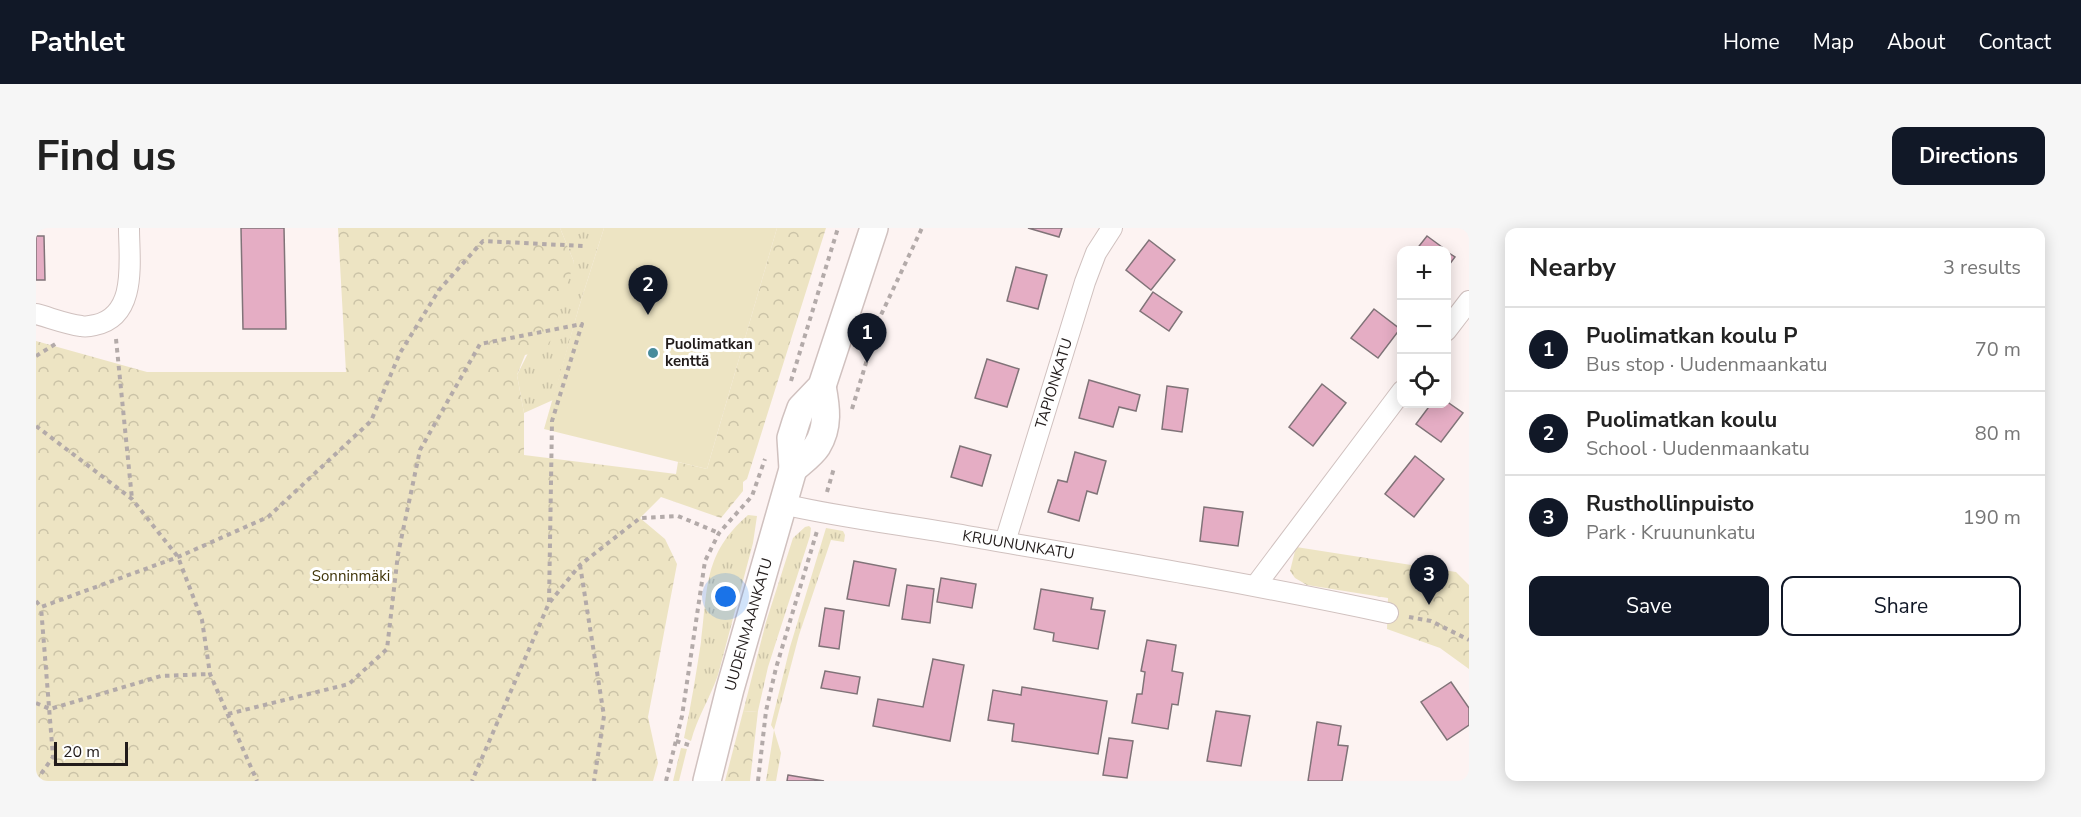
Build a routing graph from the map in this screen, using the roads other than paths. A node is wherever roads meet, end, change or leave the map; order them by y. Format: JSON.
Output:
{"nodes":[{"id":1,"x":129,"y":228,"type":"edge"},
{"id":2,"x":874,"y":228,"type":"edge"},
{"id":3,"x":1112,"y":228,"type":"edge"},
{"id":4,"x":1469,"y":301,"type":"edge"},
{"id":5,"x":36,"y":314,"type":"edge"},
{"id":6,"x":1451,"y":324,"type":"edge"},
{"id":7,"x":1397,"y":396,"type":"edge"},
{"id":8,"x":782,"y":504,"type":"junction"},
{"id":9,"x":1005,"y":542,"type":"junction"},
{"id":10,"x":1256,"y":585,"type":"junction"},
{"id":11,"x":1389,"y":612,"type":"road end"},
{"id":12,"x":707,"y":781,"type":"edge"}],
"edges":[{"from":1,"to":5,"type":"street"},
{"from":2,"to":8,"type":"main road","name":"UUDENMAANKATU"},
{"from":3,"to":9,"type":"street","name":"TAPIONKATU"},
{"from":4,"to":6,"type":"street"},
{"from":7,"to":10,"type":"street"},
{"from":8,"to":9,"type":"street","name":"KRUUNUNKATU"},
{"from":8,"to":12,"type":"main road","name":"UUDENMAANKATU"},
{"from":9,"to":10,"type":"street","name":"KRUUNUNKATU"},
{"from":10,"to":11,"type":"street","name":"KRUUNUNKATU"}]}
